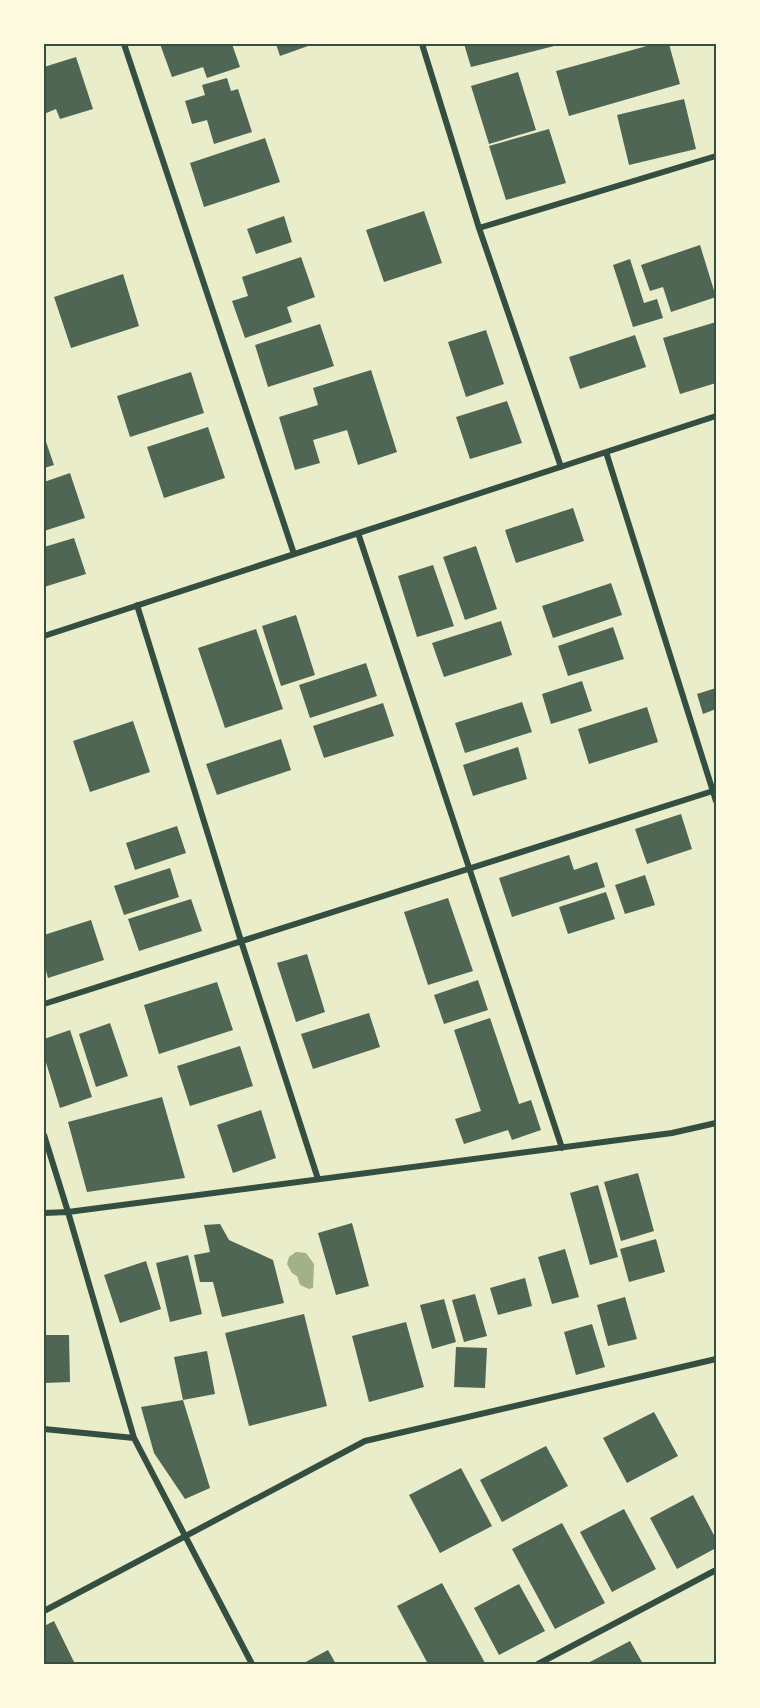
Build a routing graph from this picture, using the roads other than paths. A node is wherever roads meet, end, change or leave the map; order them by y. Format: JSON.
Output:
{"nodes":[{"id":1,"x":124,"y":44,"type":"edge"},
{"id":2,"x":422,"y":44,"type":"edge"},
{"id":3,"x":717,"y":156,"type":"edge"},
{"id":4,"x":479,"y":228,"type":"junction"},
{"id":5,"x":717,"y":416,"type":"edge"},
{"id":6,"x":606,"y":452,"type":"junction"},
{"id":7,"x":561,"y":467,"type":"junction"},
{"id":8,"x":358,"y":533,"type":"junction"},
{"id":9,"x":294,"y":554,"type":"junction"},
{"id":10,"x":137,"y":605,"type":"junction"},
{"id":11,"x":44,"y":636,"type":"edge"},
{"id":12,"x":715,"y":790,"type":"edge"},
{"id":13,"x":717,"y":801,"type":"edge"},
{"id":14,"x":471,"y":868,"type":"junction"},
{"id":15,"x":241,"y":941,"type":"junction"},
{"id":16,"x":44,"y":1004,"type":"edge"},
{"id":17,"x":717,"y":1123,"type":"edge"},
{"id":18,"x":44,"y":1135,"type":"edge"},
{"id":19,"x":562,"y":1148,"type":"junction"},
{"id":20,"x":318,"y":1179,"type":"junction"},
{"id":21,"x":68,"y":1212,"type":"junction"},
{"id":22,"x":44,"y":1213,"type":"edge"},
{"id":23,"x":717,"y":1359,"type":"edge"},
{"id":24,"x":44,"y":1429,"type":"edge"},
{"id":25,"x":134,"y":1438,"type":"junction"},
{"id":26,"x":184,"y":1537,"type":"junction"},
{"id":27,"x":717,"y":1570,"type":"edge"},
{"id":28,"x":44,"y":1611,"type":"edge"},
{"id":29,"x":252,"y":1665,"type":"edge"},
{"id":30,"x":538,"y":1665,"type":"edge"}],
"edges":[{"from":1,"to":9,"type":"street"},
{"from":2,"to":4,"type":"street"},
{"from":3,"to":4,"type":"street"},
{"from":4,"to":7,"type":"street"},
{"from":5,"to":6,"type":"street"},
{"from":6,"to":7,"type":"street"},
{"from":6,"to":12,"type":"street"},
{"from":7,"to":8,"type":"street"},
{"from":8,"to":9,"type":"street"},
{"from":8,"to":14,"type":"street"},
{"from":9,"to":10,"type":"street"},
{"from":10,"to":11,"type":"street"},
{"from":10,"to":15,"type":"street"},
{"from":12,"to":13,"type":"street"},
{"from":12,"to":14,"type":"street"},
{"from":14,"to":15,"type":"street"},
{"from":14,"to":19,"type":"street"},
{"from":15,"to":16,"type":"street"},
{"from":15,"to":20,"type":"street"},
{"from":17,"to":19,"type":"street"},
{"from":18,"to":21,"type":"street"},
{"from":19,"to":20,"type":"street"},
{"from":20,"to":21,"type":"street"},
{"from":21,"to":22,"type":"street"},
{"from":21,"to":25,"type":"street"},
{"from":23,"to":26,"type":"street"},
{"from":24,"to":25,"type":"street"},
{"from":25,"to":26,"type":"street"},
{"from":26,"to":28,"type":"street"},
{"from":26,"to":29,"type":"street"},
{"from":27,"to":30,"type":"street"}]}
